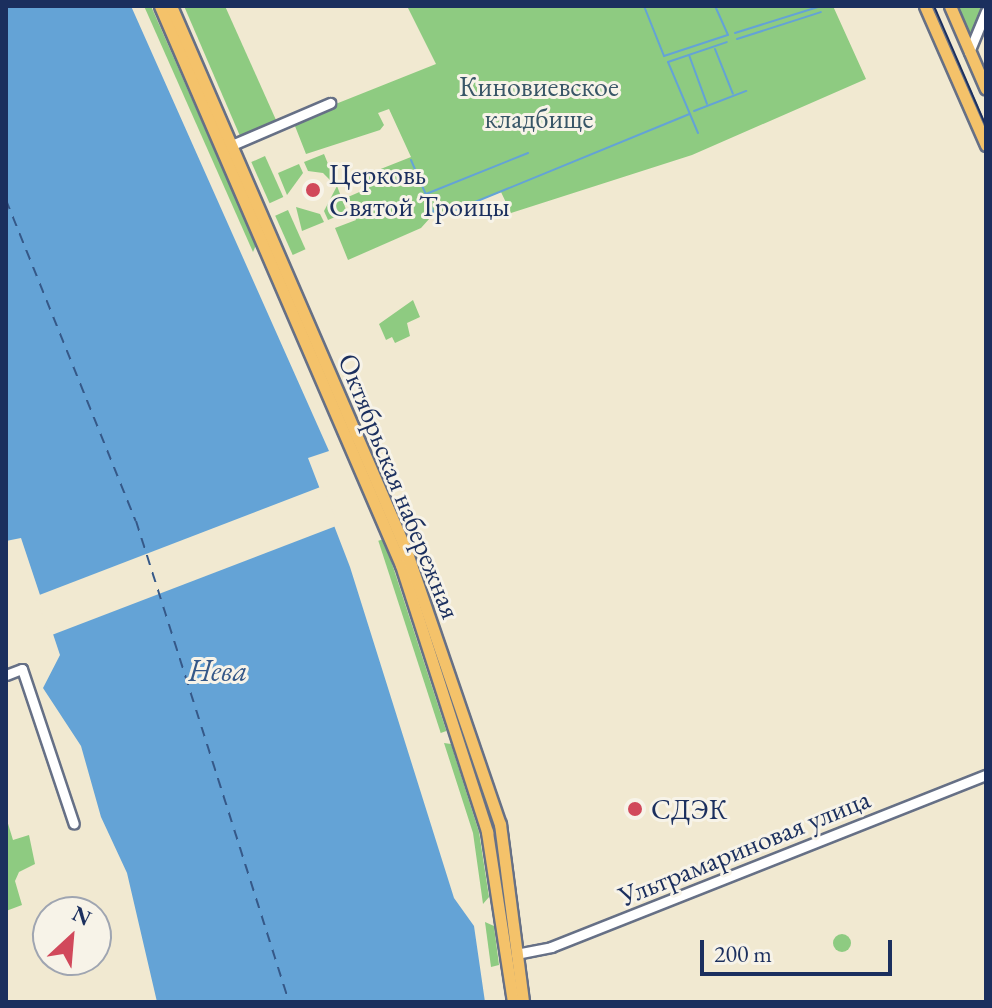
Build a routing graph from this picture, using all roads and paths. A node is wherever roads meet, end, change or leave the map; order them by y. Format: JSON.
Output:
{"nodes":[{"id":1,"x":160,"y":6,"type":"edge"},
{"id":2,"x":171,"y":6,"type":"edge"},
{"id":3,"x":925,"y":6,"type":"edge"},
{"id":4,"x":950,"y":6,"type":"edge"},
{"id":5,"x":986,"y":11,"type":"edge"},
{"id":6,"x":969,"y":52,"type":"junction"},
{"id":7,"x":986,"y":89,"type":"edge"},
{"id":8,"x":330,"y":103,"type":"dead end"},
{"id":9,"x":986,"y":143,"type":"edge"},
{"id":10,"x":232,"y":145,"type":"junction"},
{"id":11,"x":6,"y":675,"type":"edge"},
{"id":12,"x":986,"y":775,"type":"edge"},
{"id":13,"x":74,"y":824,"type":"dead end"},
{"id":14,"x":516,"y":954,"type":"junction"},
{"id":15,"x":513,"y":1002,"type":"edge"},
{"id":16,"x":523,"y":1002,"type":"edge"}],
"edges":[{"from":1,"to":15,"type":"main road","name":"Октябрьская набережная"},
{"from":2,"to":10,"type":"main road","name":"Октябрьская набережная"},
{"from":3,"to":9,"type":"main road"},
{"from":4,"to":6,"type":"main road"},
{"from":5,"to":6,"type":"street"},
{"from":6,"to":7,"type":"main road"},
{"from":8,"to":10,"type":"street"},
{"from":10,"to":14,"type":"main road","name":"Октябрьская набережная"},
{"from":11,"to":13,"type":"street"},
{"from":12,"to":14,"type":"street","name":"Ультрамариновая улица"},
{"from":14,"to":16,"type":"main road","name":"Октябрьская набережная"}]}
